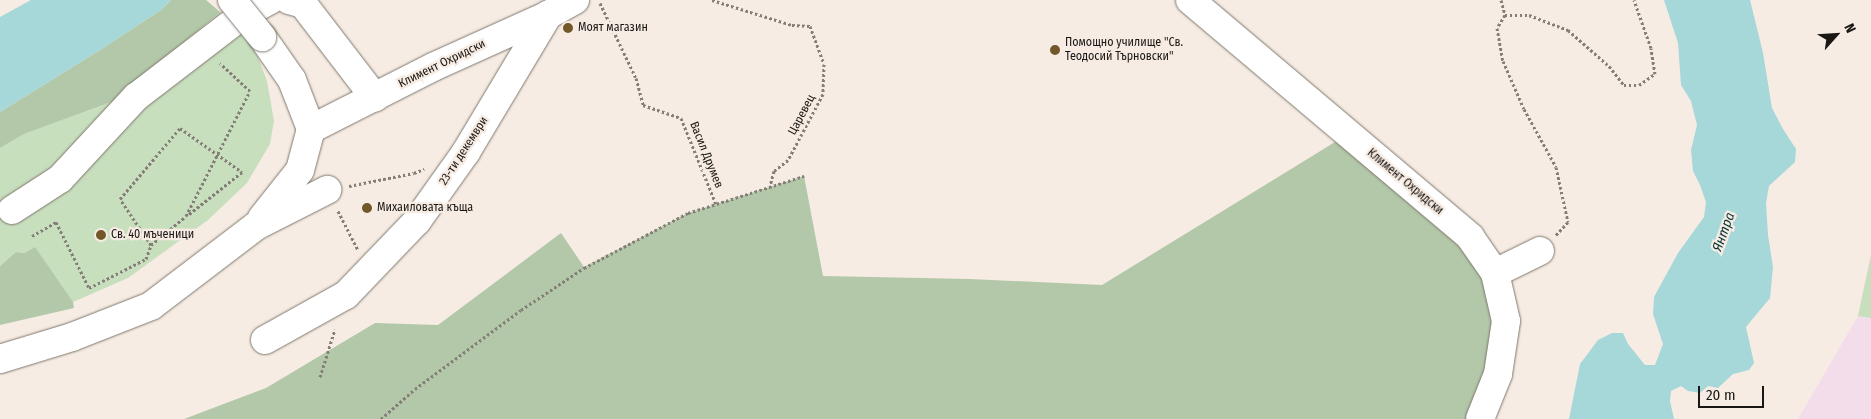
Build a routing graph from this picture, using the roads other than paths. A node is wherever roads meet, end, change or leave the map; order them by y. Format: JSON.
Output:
{"nodes":[{"id":1,"x":232,"y":0,"type":"edge"},
{"id":2,"x":270,"y":0,"type":"edge"},
{"id":3,"x":288,"y":0,"type":"edge"},
{"id":4,"x":574,"y":0,"type":"edge"},
{"id":5,"x":1190,"y":0,"type":"edge"},
{"id":6,"x":548,"y":15,"type":"junction"},
{"id":7,"x":375,"y":98,"type":"junction"},
{"id":8,"x":311,"y":130,"type":"junction"},
{"id":9,"x":327,"y":190,"type":"road end"},
{"id":10,"x":12,"y":210,"type":"dead end"},
{"id":11,"x":256,"y":226,"type":"junction"},
{"id":12,"x":1540,"y":251,"type":"road end"},
{"id":13,"x":1495,"y":273,"type":"junction"},
{"id":14,"x":265,"y":340,"type":"dead end"},
{"id":15,"x":0,"y":359,"type":"edge"},
{"id":16,"x":1480,"y":419,"type":"edge"}],
"edges":[{"from":1,"to":8,"type":"street","bridge":true},
{"from":2,"to":10,"type":"street"},
{"from":3,"to":7,"type":"street"},
{"from":4,"to":6,"type":"street","name":"Климент Охридски"},
{"from":5,"to":13,"type":"street","name":"Климент Охридски"},
{"from":6,"to":7,"type":"street","name":"Климент Охридски"},
{"from":6,"to":14,"type":"street","name":"23-ти декември"},
{"from":7,"to":8,"type":"street","name":"Климент Охридски"},
{"from":8,"to":11,"type":"street"},
{"from":9,"to":11,"type":"street"},
{"from":11,"to":15,"type":"street"},
{"from":12,"to":13,"type":"street"},
{"from":13,"to":16,"type":"street","name":"Климент Охридски"}]}
